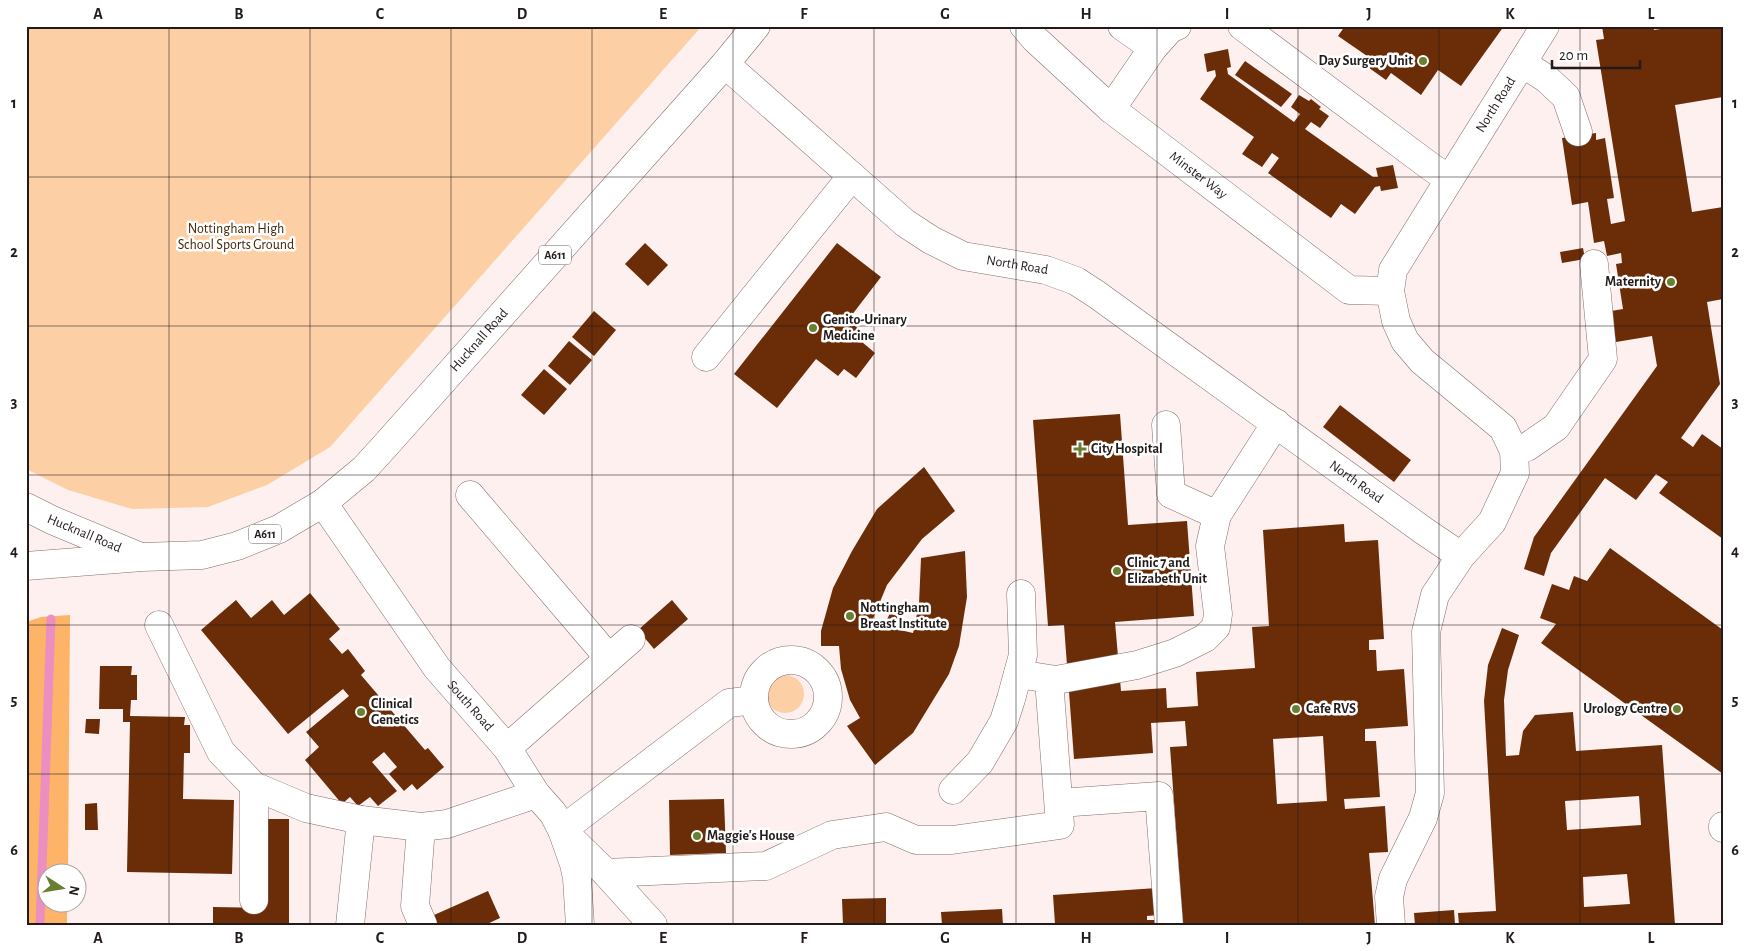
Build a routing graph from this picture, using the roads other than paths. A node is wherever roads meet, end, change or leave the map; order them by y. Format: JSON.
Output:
{"nodes":[{"id":1,"x":756,"y":26,"type":"edge"},
{"id":2,"x":1024,"y":26,"type":"edge"},
{"id":3,"x":1122,"y":26,"type":"edge"},
{"id":4,"x":1176,"y":26,"type":"edge"},
{"id":5,"x":1242,"y":26,"type":"edge"},
{"id":6,"x":1545,"y":26,"type":"edge"},
{"id":7,"x":1153,"y":48,"type":"junction"},
{"id":8,"x":1522,"y":63,"type":"junction"},
{"id":9,"x":725,"y":64,"type":"junction"},
{"id":10,"x":1111,"y":109,"type":"junction"},
{"id":11,"x":1578,"y":132,"type":"dead end"},
{"id":12,"x":852,"y":176,"type":"junction"},
{"id":13,"x":1449,"y":179,"type":"junction"},
{"id":14,"x":1594,"y":264,"type":"dead end"},
{"id":15,"x":1390,"y":291,"type":"junction"},
{"id":16,"x":706,"y":357,"type":"dead end"},
{"id":17,"x":1276,"y":423,"type":"junction"},
{"id":18,"x":1166,"y":425,"type":"dead end"},
{"id":19,"x":1514,"y":451,"type":"junction"},
{"id":20,"x":470,"y":495,"type":"dead end"},
{"id":21,"x":324,"y":503,"type":"junction"},
{"id":22,"x":26,"y":506,"type":"edge"},
{"id":23,"x":1217,"y":515,"type":"junction"},
{"id":24,"x":1461,"y":556,"type":"junction"},
{"id":25,"x":142,"y":558,"type":"junction"},
{"id":26,"x":26,"y":566,"type":"edge"},
{"id":27,"x":1021,"y":594,"type":"dead end"},
{"id":28,"x":159,"y":625,"type":"dead end"},
{"id":29,"x":631,"y":639,"type":"dead end"},
{"id":30,"x":609,"y":658,"type":"junction"},
{"id":31,"x":1018,"y":674,"type":"junction"},
{"id":32,"x":1049,"y":680,"type":"junction"},
{"id":33,"x":754,"y":700,"type":"dead end"},
{"id":34,"x":507,"y":748,"type":"junction"},
{"id":35,"x":254,"y":786,"type":"junction"},
{"id":36,"x":953,"y":790,"type":"dead end"},
{"id":37,"x":536,"y":794,"type":"junction"},
{"id":38,"x":1059,"y":803,"type":"junction"},
{"id":39,"x":361,"y":820,"type":"junction"},
{"id":40,"x":421,"y":827,"type":"junction"},
{"id":41,"x":562,"y":830,"type":"junction"},
{"id":42,"x":606,"y":872,"type":"junction"},
{"id":43,"x":254,"y":900,"type":"dead end"},
{"id":44,"x":422,"y":924,"type":"edge"},
{"id":45,"x":350,"y":925,"type":"edge"},
{"id":46,"x":580,"y":925,"type":"edge"},
{"id":47,"x":653,"y":925,"type":"edge"},
{"id":48,"x":1169,"y":925,"type":"edge"},
{"id":49,"x":1391,"y":925,"type":"edge"}],
"edges":[{"from":1,"to":9,"type":"main road","name":"Hucknall Road","number":"A611"},
{"from":2,"to":10,"type":"main road","name":"Minster Way"},
{"from":3,"to":7,"type":"main road"},
{"from":4,"to":7,"type":"main road"},
{"from":5,"to":13,"type":"main road"},
{"from":6,"to":8,"type":"main road","name":"North Road"},
{"from":7,"to":10,"type":"main road"},
{"from":8,"to":11,"type":"main road"},
{"from":8,"to":13,"type":"main road","name":"North Road"},
{"from":9,"to":12,"type":"main road","name":"North Road"},
{"from":9,"to":21,"type":"main road","name":"Hucknall Road","number":"A611"},
{"from":10,"to":15,"type":"main road","name":"Minster Way"},
{"from":12,"to":16,"type":"main road"},
{"from":12,"to":17,"type":"main road","name":"North Road"},
{"from":13,"to":15,"type":"main road","name":"North Road"},
{"from":14,"to":19,"type":"main road"},
{"from":15,"to":19,"type":"main road","name":"North Road"},
{"from":17,"to":23,"type":"main road"},
{"from":17,"to":24,"type":"main road","name":"North Road"},
{"from":18,"to":23,"type":"main road"},
{"from":19,"to":24,"type":"main road","name":"North Road"},
{"from":20,"to":30,"type":"main road"},
{"from":21,"to":25,"type":"main road","name":"Hucknall Road","number":"A611"},
{"from":21,"to":34,"type":"main road","name":"South Road"},
{"from":22,"to":25,"type":"main road","name":"Hucknall Road","number":"A611"},
{"from":23,"to":32,"type":"main road"},
{"from":24,"to":49,"type":"main road"},
{"from":25,"to":26,"type":"main road","name":"Hucknall Road","number":"A611"},
{"from":27,"to":31,"type":"main road"},
{"from":28,"to":35,"type":"main road"},
{"from":29,"to":30,"type":"main road"},
{"from":30,"to":34,"type":"main road"},
{"from":31,"to":32,"type":"main road"},
{"from":31,"to":36,"type":"main road"},
{"from":32,"to":38,"type":"main road"},
{"from":33,"to":41,"type":"main road"},
{"from":34,"to":37,"type":"main road","name":"South Road"},
{"from":35,"to":39,"type":"main road"},
{"from":35,"to":43,"type":"main road"},
{"from":37,"to":40,"type":"main road"},
{"from":37,"to":41,"type":"main road","name":"South Road"},
{"from":38,"to":42,"type":"main road"},
{"from":38,"to":48,"type":"main road"},
{"from":39,"to":40,"type":"main road"},
{"from":39,"to":45,"type":"main road"},
{"from":40,"to":44,"type":"main road"},
{"from":41,"to":42,"type":"main road"},
{"from":41,"to":46,"type":"main road","name":"South Road"},
{"from":42,"to":47,"type":"main road"}]}
